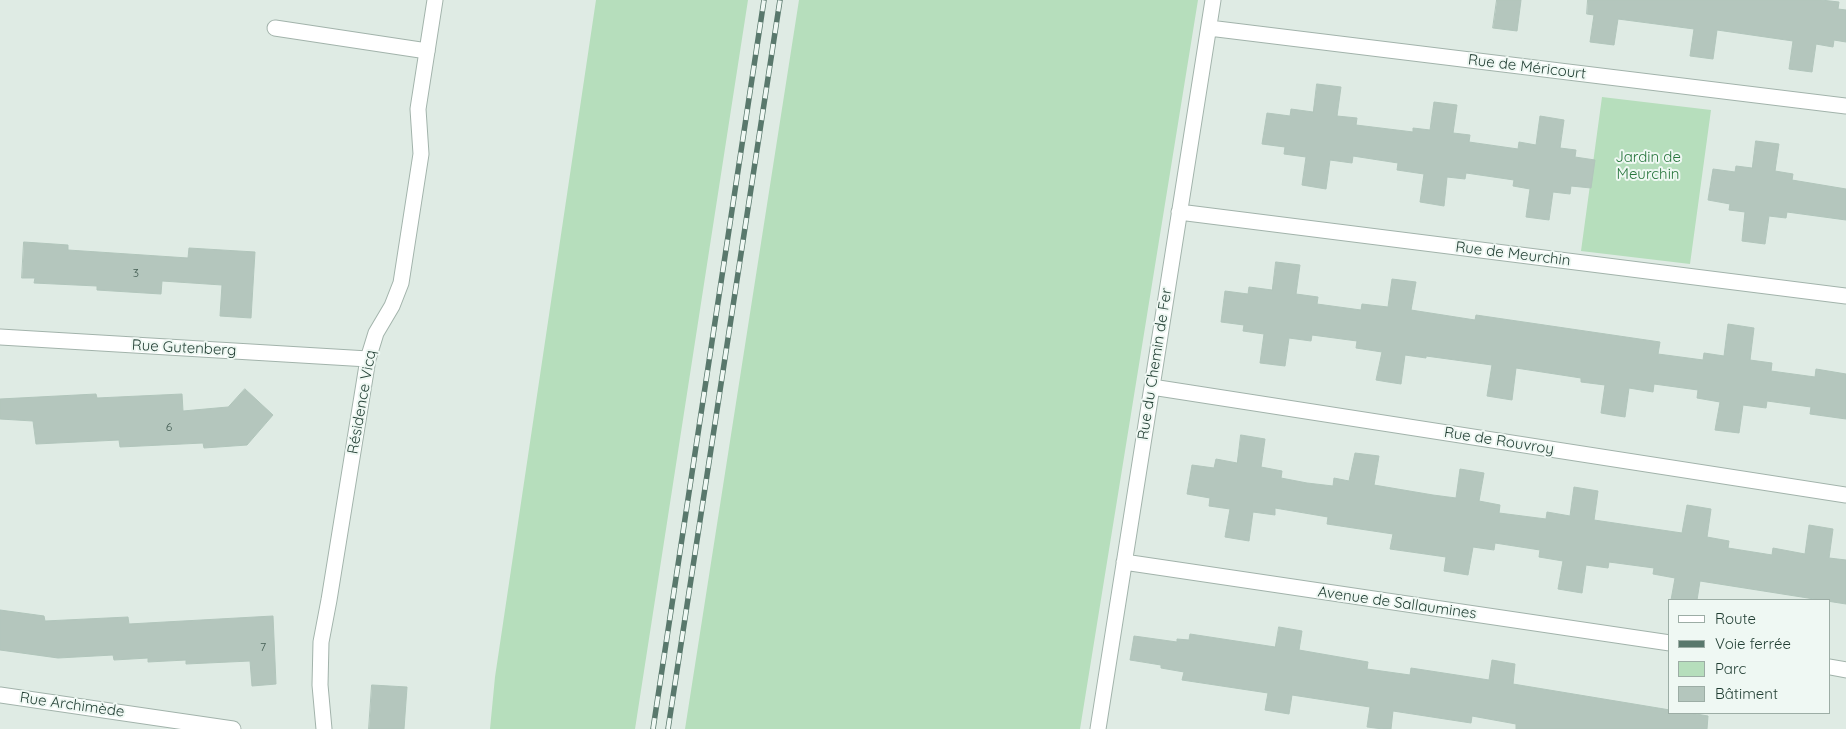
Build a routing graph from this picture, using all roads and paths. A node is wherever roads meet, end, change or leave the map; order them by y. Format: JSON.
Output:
{"nodes":[{"id":1,"x":435,"y":0,"type":"edge"},
{"id":2,"x":1213,"y":0,"type":"edge"},
{"id":3,"x":275,"y":28,"type":"dead end"},
{"id":4,"x":1209,"y":28,"type":"junction"},
{"id":5,"x":427,"y":52,"type":"junction"},
{"id":6,"x":1846,"y":106,"type":"edge"},
{"id":7,"x":1179,"y":212,"type":"junction"},
{"id":8,"x":1846,"y":296,"type":"edge"},
{"id":9,"x":0,"y":337,"type":"edge"},
{"id":10,"x":368,"y":359,"type":"junction"},
{"id":11,"x":1152,"y":387,"type":"junction"},
{"id":12,"x":1846,"y":495,"type":"edge"},
{"id":13,"x":1124,"y":562,"type":"junction"},
{"id":14,"x":1668,"y":643,"type":"edge"},
{"id":15,"x":1831,"y":667,"type":"edge"},
{"id":16,"x":1846,"y":670,"type":"edge"},
{"id":17,"x":0,"y":695,"type":"edge"},
{"id":18,"x":233,"y":729,"type":"edge"},
{"id":19,"x":324,"y":729,"type":"edge"},
{"id":20,"x":1098,"y":729,"type":"edge"}],
"edges":[{"from":1,"to":5,"type":"street","name":"Résidence Vicq"},
{"from":2,"to":4,"type":"street","name":"Rue du Chemin de Fer"},
{"from":3,"to":5,"type":"street"},
{"from":4,"to":6,"type":"street","name":"Rue de Méricourt"},
{"from":4,"to":7,"type":"street","name":"Rue du Chemin de Fer"},
{"from":5,"to":10,"type":"street","name":"Résidence Vicq"},
{"from":7,"to":8,"type":"street","name":"Rue de Meurchin"},
{"from":7,"to":11,"type":"street","name":"Rue du Chemin de Fer"},
{"from":9,"to":10,"type":"street","name":"Rue Gutenberg"},
{"from":10,"to":19,"type":"street","name":"Résidence Vicq"},
{"from":11,"to":12,"type":"street","name":"Rue de Rouvroy"},
{"from":11,"to":13,"type":"street","name":"Rue du Chemin de Fer"},
{"from":13,"to":14,"type":"street","name":"Avenue de Sallaumines"},
{"from":13,"to":20,"type":"street","name":"Rue du Chemin de Fer"},
{"from":15,"to":16,"type":"street"},
{"from":17,"to":18,"type":"street","name":"Rue Archimède"}]}
